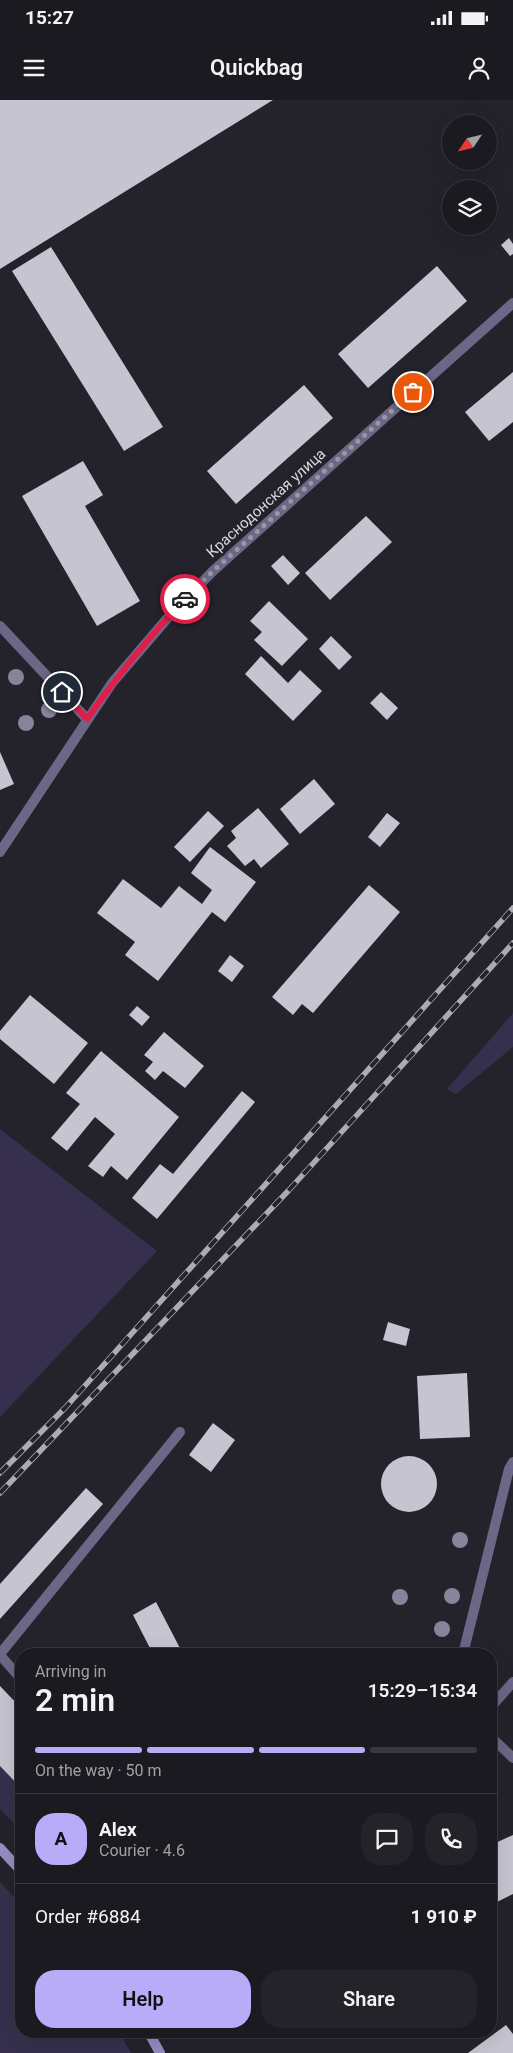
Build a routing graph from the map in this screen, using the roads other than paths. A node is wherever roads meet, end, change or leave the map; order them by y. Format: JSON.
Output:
{"nodes":[{"id":1,"x":513,"y":303,"type":"edge"},
{"id":2,"x":0,"y":626,"type":"edge"},
{"id":3,"x":87,"y":719,"type":"junction"},
{"id":4,"x":0,"y":852,"type":"edge"},
{"id":5,"x":180,"y":1432,"type":"dead end"},
{"id":6,"x":513,"y":1462,"type":"edge"},
{"id":7,"x":464,"y":1648,"type":"edge"},
{"id":8,"x":0,"y":1654,"type":"edge"},
{"id":9,"x":15,"y":1672,"type":"edge"},
{"id":10,"x":513,"y":1682,"type":"edge"},
{"id":11,"x":497,"y":1700,"type":"edge"},
{"id":12,"x":497,"y":1743,"type":"edge"},
{"id":13,"x":513,"y":1758,"type":"edge"},
{"id":14,"x":0,"y":1848,"type":"edge"},
{"id":15,"x":15,"y":1864,"type":"edge"},
{"id":16,"x":152,"y":2038,"type":"edge"},
{"id":17,"x":160,"y":2053,"type":"edge"}],
"edges":[{"from":1,"to":3,"type":"street","name":"Краснодонская улица"},
{"from":2,"to":3,"type":"street"},
{"from":3,"to":4,"type":"street","name":"Краснодонская улица"},
{"from":5,"to":8,"type":"street"},
{"from":6,"to":7,"type":"street"},
{"from":8,"to":9,"type":"street"},
{"from":10,"to":11,"type":"street"},
{"from":12,"to":13,"type":"street"},
{"from":14,"to":15,"type":"main road"},
{"from":16,"to":17,"type":"main road"}]}
